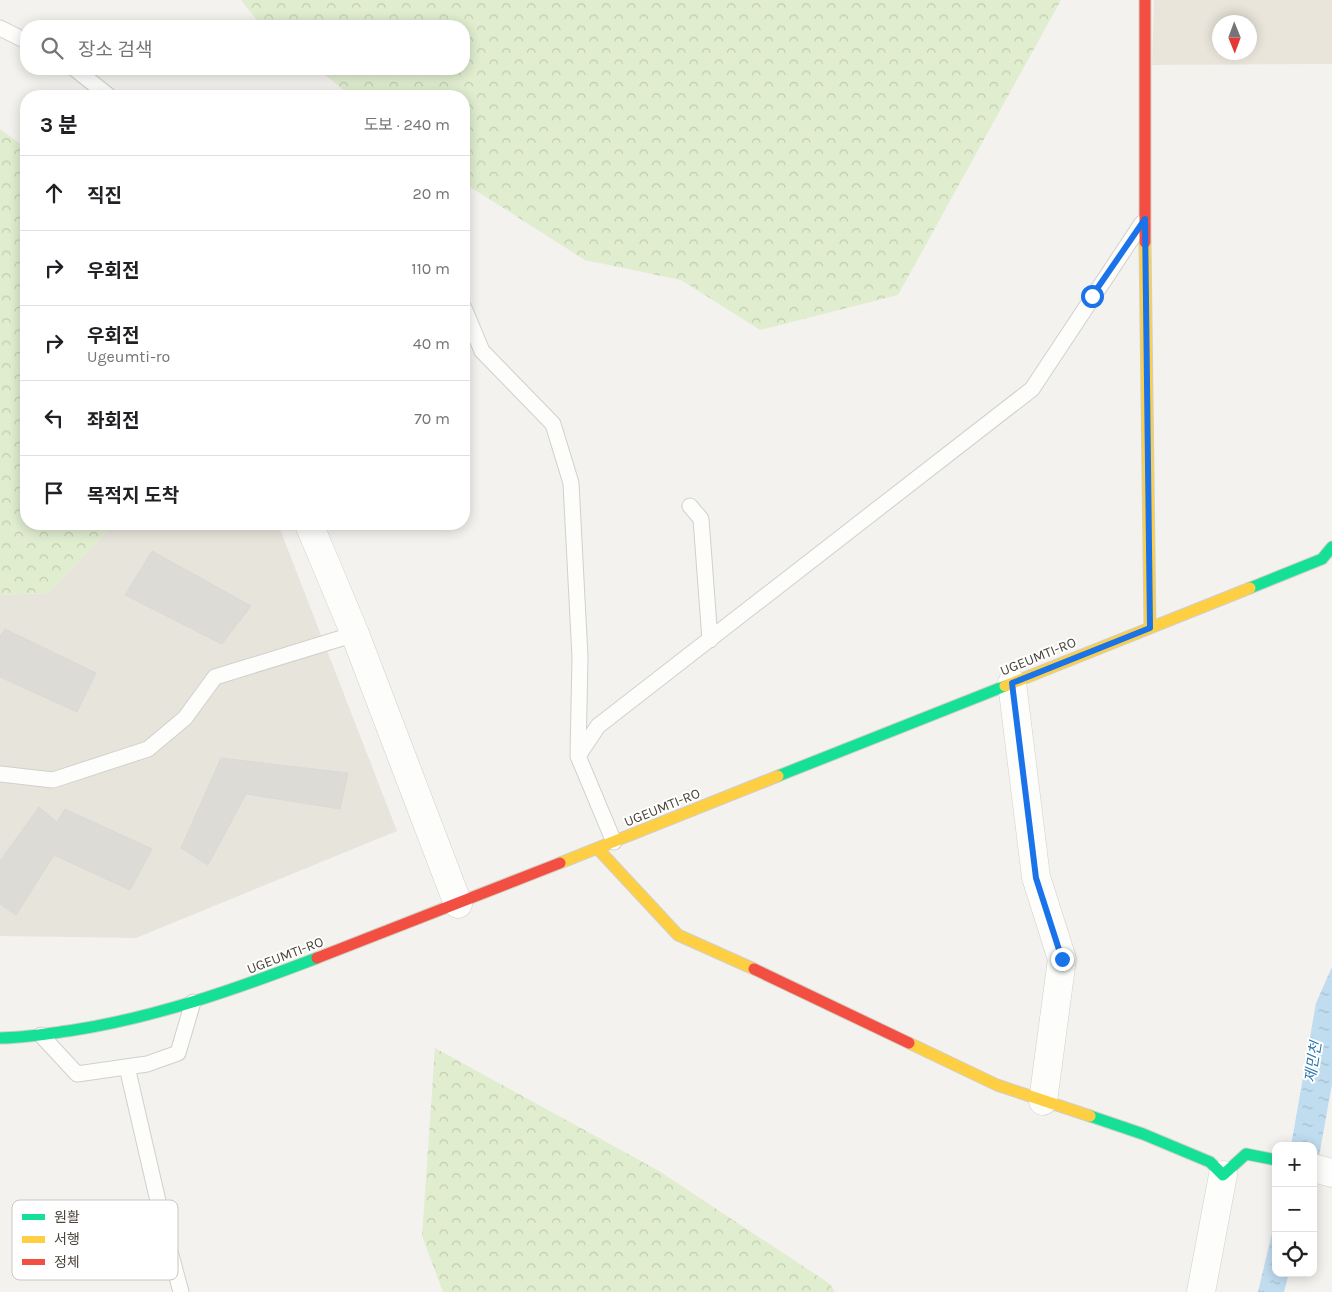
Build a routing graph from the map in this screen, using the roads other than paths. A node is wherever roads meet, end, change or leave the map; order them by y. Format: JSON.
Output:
{"nodes":[{"id":1,"x":1145,"y":0,"type":"edge"},
{"id":2,"x":0,"y":28,"type":"edge"},
{"id":3,"x":20,"y":38,"type":"edge"},
{"id":4,"x":83,"y":75,"type":"edge"},
{"id":5,"x":101,"y":90,"type":"edge"},
{"id":6,"x":1145,"y":219,"type":"junction"},
{"id":7,"x":470,"y":322,"type":"edge"},
{"id":8,"x":690,"y":506,"type":"dead end"},
{"id":9,"x":312,"y":530,"type":"edge"},
{"id":10,"x":1332,"y":547,"type":"edge"},
{"id":11,"x":1327,"y":559,"type":"edge"},
{"id":12,"x":1150,"y":628,"type":"junction"},
{"id":13,"x":355,"y":634,"type":"junction"},
{"id":14,"x":710,"y":640,"type":"junction"},
{"id":15,"x":1012,"y":683,"type":"junction"},
{"id":16,"x":578,"y":756,"type":"junction"},
{"id":17,"x":0,"y":774,"type":"edge"},
{"id":18,"x":614,"y":842,"type":"junction"},
{"id":19,"x":598,"y":849,"type":"junction"},
{"id":20,"x":458,"y":904,"type":"junction"},
{"id":21,"x":194,"y":1002,"type":"junction"},
{"id":22,"x":41,"y":1035,"type":"junction"},
{"id":23,"x":0,"y":1038,"type":"edge"},
{"id":24,"x":127,"y":1067,"type":"junction"},
{"id":25,"x":1043,"y":1101,"type":"junction"},
{"id":26,"x":1272,"y":1159,"type":"edge"},
{"id":27,"x":1223,"y":1175,"type":"junction"},
{"id":28,"x":157,"y":1200,"type":"edge"},
{"id":29,"x":1201,"y":1292,"type":"edge"}],
"edges":[{"from":1,"to":6,"type":"main road"},
{"from":2,"to":3,"type":"lane"},
{"from":4,"to":5,"type":"lane"},
{"from":6,"to":12,"type":"main road"},
{"from":6,"to":14,"type":"lane"},
{"from":7,"to":16,"type":"lane"},
{"from":8,"to":14,"type":"lane"},
{"from":9,"to":13,"type":"street"},
{"from":10,"to":11,"type":"main road","name":"UGEUMTI-RO"},
{"from":11,"to":12,"type":"main road","name":"UGEUMTI-RO"},
{"from":12,"to":15,"type":"main road","name":"UGEUMTI-RO"},
{"from":13,"to":17,"type":"lane"},
{"from":13,"to":20,"type":"street"},
{"from":14,"to":16,"type":"lane"},
{"from":15,"to":18,"type":"main road","name":"UGEUMTI-RO"},
{"from":15,"to":25,"type":"street"},
{"from":16,"to":18,"type":"lane"},
{"from":18,"to":19,"type":"main road","name":"UGEUMTI-RO"},
{"from":19,"to":20,"type":"main road","name":"UGEUMTI-RO"},
{"from":19,"to":25,"type":"main road"},
{"from":20,"to":21,"type":"main road","name":"UGEUMTI-RO"},
{"from":21,"to":22,"type":"main road","name":"UGEUMTI-RO"},
{"from":21,"to":24,"type":"lane"},
{"from":22,"to":23,"type":"main road","name":"UGEUMTI-RO"},
{"from":22,"to":24,"type":"lane"},
{"from":24,"to":28,"type":"lane"},
{"from":25,"to":27,"type":"main road"},
{"from":26,"to":27,"type":"main road"},
{"from":27,"to":29,"type":"street"}]}
